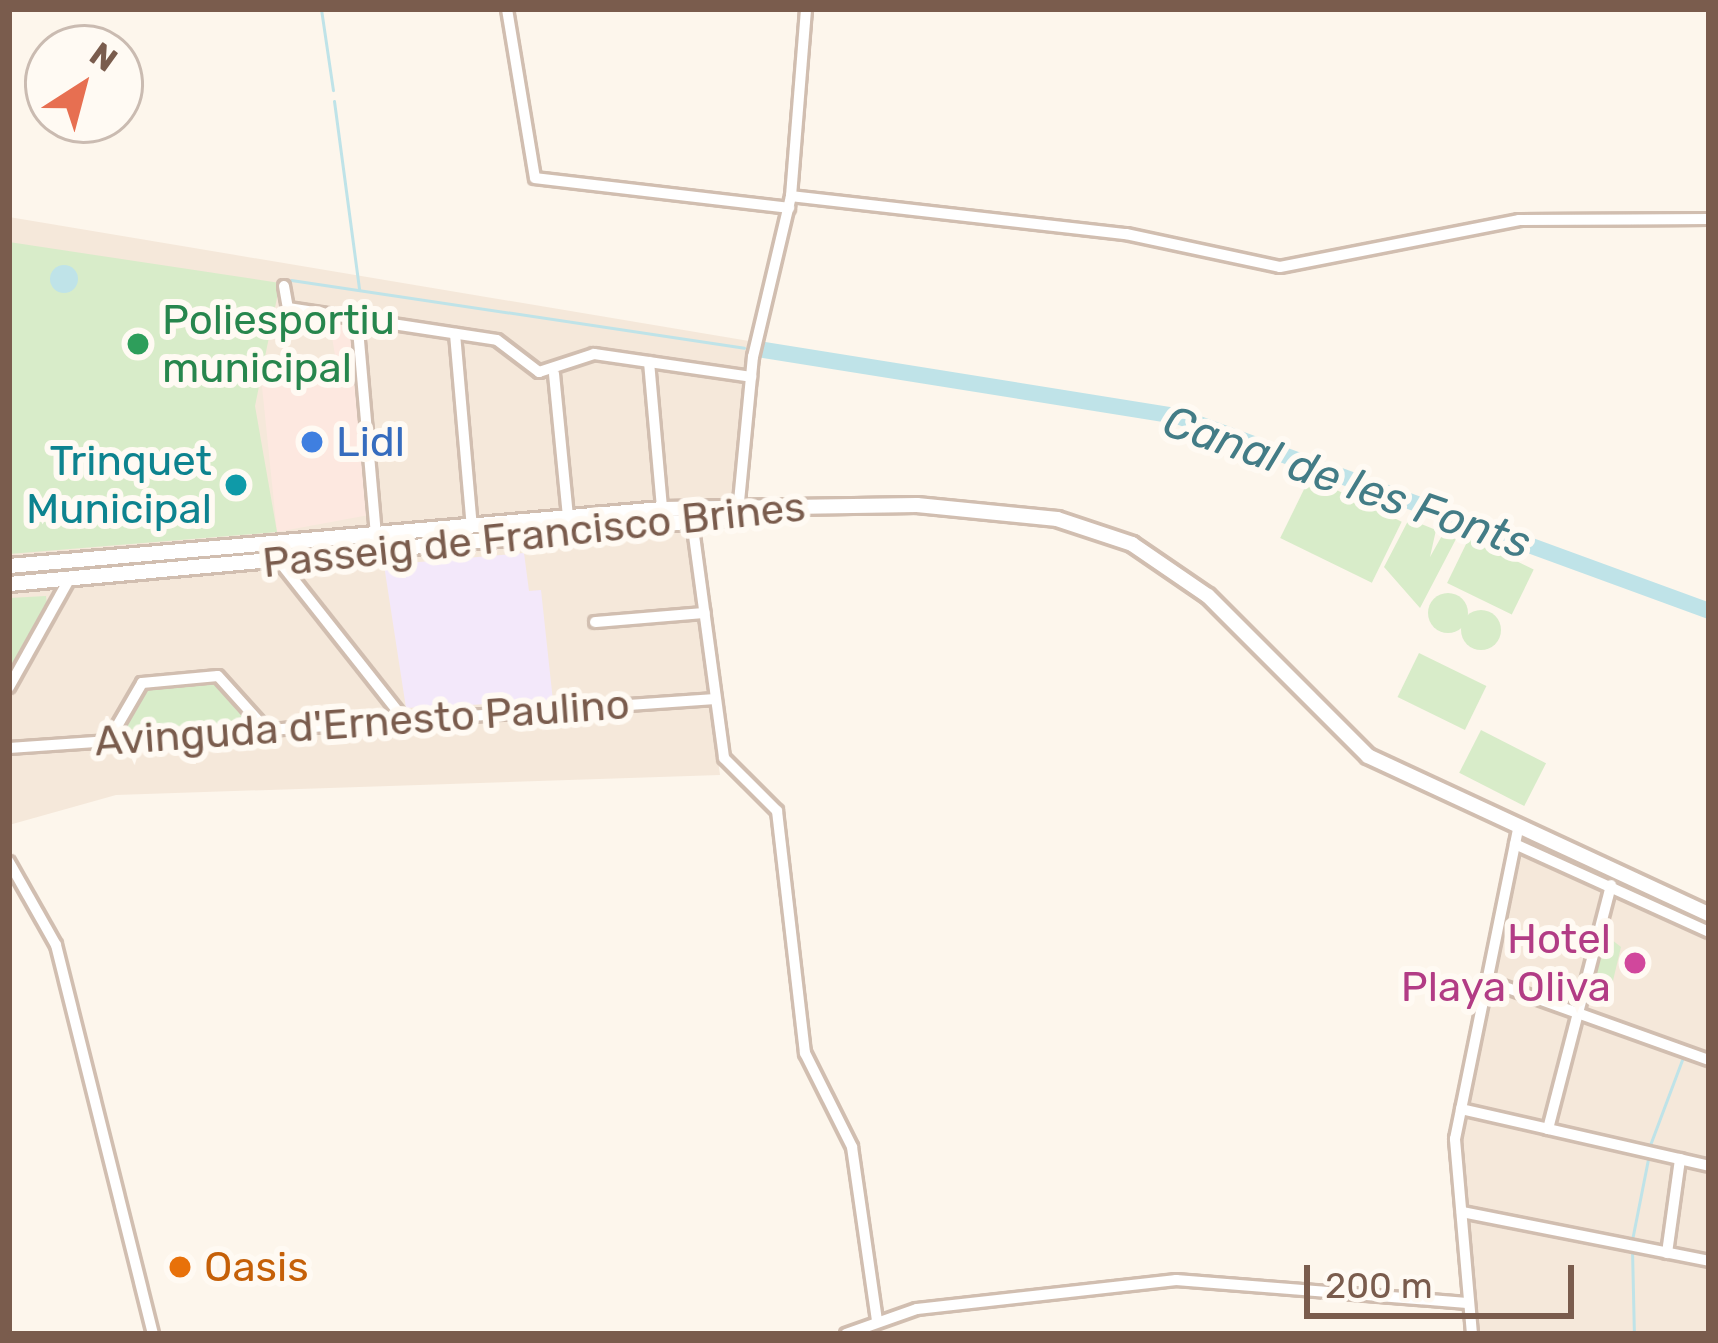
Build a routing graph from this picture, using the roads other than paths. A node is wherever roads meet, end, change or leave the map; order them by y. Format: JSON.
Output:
{"nodes":[{"id":1,"x":507,"y":9,"type":"edge"},
{"id":2,"x":806,"y":9,"type":"edge"},
{"id":3,"x":790,"y":202,"type":"junction"},
{"id":4,"x":1709,"y":219,"type":"edge"},
{"id":5,"x":284,"y":286,"type":"dead end"},
{"id":6,"x":357,"y":319,"type":"junction"},
{"id":7,"x":455,"y":334,"type":"junction"},
{"id":8,"x":649,"y":362,"type":"junction"},
{"id":9,"x":554,"y":374,"type":"junction"},
{"id":10,"x":751,"y":377,"type":"junction"},
{"id":11,"x":740,"y":508,"type":"junction"},
{"id":12,"x":826,"y":508,"type":"junction"},
{"id":13,"x":662,"y":509,"type":"junction"},
{"id":14,"x":568,"y":517,"type":"junction"},
{"id":15,"x":698,"y":520,"type":"junction"},
{"id":16,"x":472,"y":527,"type":"junction"},
{"id":17,"x":375,"y":535,"type":"junction"},
{"id":18,"x":320,"y":557,"type":"junction"},
{"id":19,"x":279,"y":561,"type":"junction"},
{"id":20,"x":9,"y":566,"type":"edge"},
{"id":21,"x":70,"y":578,"type":"junction"},
{"id":22,"x":9,"y":584,"type":"edge"},
{"id":23,"x":705,"y":613,"type":"junction"},
{"id":24,"x":596,"y":622,"type":"dead end"},
{"id":25,"x":9,"y":687,"type":"edge"},
{"id":26,"x":715,"y":699,"type":"junction"},
{"id":27,"x":400,"y":714,"type":"junction"},
{"id":28,"x":264,"y":727,"type":"junction"},
{"id":29,"x":109,"y":740,"type":"junction"},
{"id":30,"x":9,"y":748,"type":"edge"},
{"id":31,"x":1520,"y":825,"type":"junction"},
{"id":32,"x":1515,"y":844,"type":"junction"},
{"id":33,"x":9,"y":862,"type":"edge"},
{"id":34,"x":1611,"y":885,"type":"junction"},
{"id":35,"x":1709,"y":914,"type":"edge"},
{"id":36,"x":1709,"y":932,"type":"edge"},
{"id":37,"x":1489,"y":981,"type":"junction"},
{"id":38,"x":1573,"y":1009,"type":"junction"},
{"id":39,"x":1709,"y":1060,"type":"edge"},
{"id":40,"x":1461,"y":1109,"type":"junction"},
{"id":41,"x":1548,"y":1129,"type":"junction"},
{"id":42,"x":1680,"y":1159,"type":"junction"},
{"id":43,"x":1709,"y":1166,"type":"edge"},
{"id":44,"x":1462,"y":1212,"type":"junction"},
{"id":45,"x":1667,"y":1253,"type":"junction"},
{"id":46,"x":1709,"y":1261,"type":"edge"},
{"id":47,"x":1467,"y":1303,"type":"junction"},
{"id":48,"x":877,"y":1320,"type":"junction"},
{"id":49,"x":153,"y":1334,"type":"edge"},
{"id":50,"x":846,"y":1334,"type":"edge"},
{"id":51,"x":1472,"y":1334,"type":"edge"}],
"edges":[{"from":1,"to":3,"type":"street"},
{"from":2,"to":3,"type":"street"},
{"from":3,"to":4,"type":"street"},
{"from":3,"to":10,"type":"street"},
{"from":5,"to":6,"type":"street"},
{"from":6,"to":7,"type":"street"},
{"from":6,"to":17,"type":"street"},
{"from":7,"to":9,"type":"street"},
{"from":7,"to":16,"type":"street"},
{"from":8,"to":9,"type":"street"},
{"from":8,"to":10,"type":"street"},
{"from":8,"to":13,"type":"street"},
{"from":9,"to":14,"type":"street"},
{"from":10,"to":11,"type":"street"},
{"from":11,"to":12,"type":"street","name":"Passeig de Francisco Brines"},
{"from":11,"to":15,"type":"street","name":"Passeig de Francisco Brines"},
{"from":12,"to":15,"type":"street","name":"Passeig de Francisco Brines"},
{"from":12,"to":31,"type":"street"},
{"from":13,"to":14,"type":"street","name":"Passeig de Francisco Brines"},
{"from":13,"to":15,"type":"street","name":"Passeig de Francisco Brines"},
{"from":14,"to":16,"type":"street","name":"Passeig de Francisco Brines"},
{"from":15,"to":18,"type":"street","name":"Passeig de Francisco Brines"},
{"from":15,"to":23,"type":"street"},
{"from":16,"to":17,"type":"street","name":"Passeig de Francisco Brines"},
{"from":17,"to":18,"type":"street"},
{"from":17,"to":20,"type":"street","name":"Passeig de Francisco Brines"},
{"from":18,"to":19,"type":"street","name":"Passeig de Francisco Brines"},
{"from":19,"to":21,"type":"street","name":"Passeig de Francisco Brines"},
{"from":19,"to":27,"type":"street"},
{"from":21,"to":22,"type":"street","name":"Passeig de Francisco Brines"},
{"from":21,"to":25,"type":"street"},
{"from":23,"to":24,"type":"street"},
{"from":23,"to":26,"type":"street"},
{"from":26,"to":27,"type":"street","name":"Avinguda d'Ernesto Paulino"},
{"from":26,"to":48,"type":"street"},
{"from":27,"to":28,"type":"street","name":"Avinguda d'Ernesto Paulino"},
{"from":28,"to":29,"type":"street","name":"Avinguda d'Ernesto Paulino"},
{"from":28,"to":29,"type":"street"},
{"from":29,"to":30,"type":"street","name":"Avinguda d'Ernesto Paulino"},
{"from":31,"to":32,"type":"street"},
{"from":31,"to":35,"type":"street"},
{"from":32,"to":34,"type":"street"},
{"from":32,"to":37,"type":"street"},
{"from":33,"to":49,"type":"street"},
{"from":34,"to":36,"type":"street"},
{"from":34,"to":38,"type":"street"},
{"from":37,"to":38,"type":"street"},
{"from":37,"to":40,"type":"street"},
{"from":38,"to":39,"type":"street"},
{"from":38,"to":41,"type":"street"},
{"from":40,"to":41,"type":"street"},
{"from":40,"to":44,"type":"street"},
{"from":41,"to":42,"type":"street"},
{"from":42,"to":43,"type":"street"},
{"from":42,"to":45,"type":"street"},
{"from":44,"to":45,"type":"street"},
{"from":44,"to":47,"type":"street"},
{"from":45,"to":46,"type":"street"},
{"from":47,"to":48,"type":"street"},
{"from":47,"to":51,"type":"street"},
{"from":48,"to":50,"type":"street"}]}
